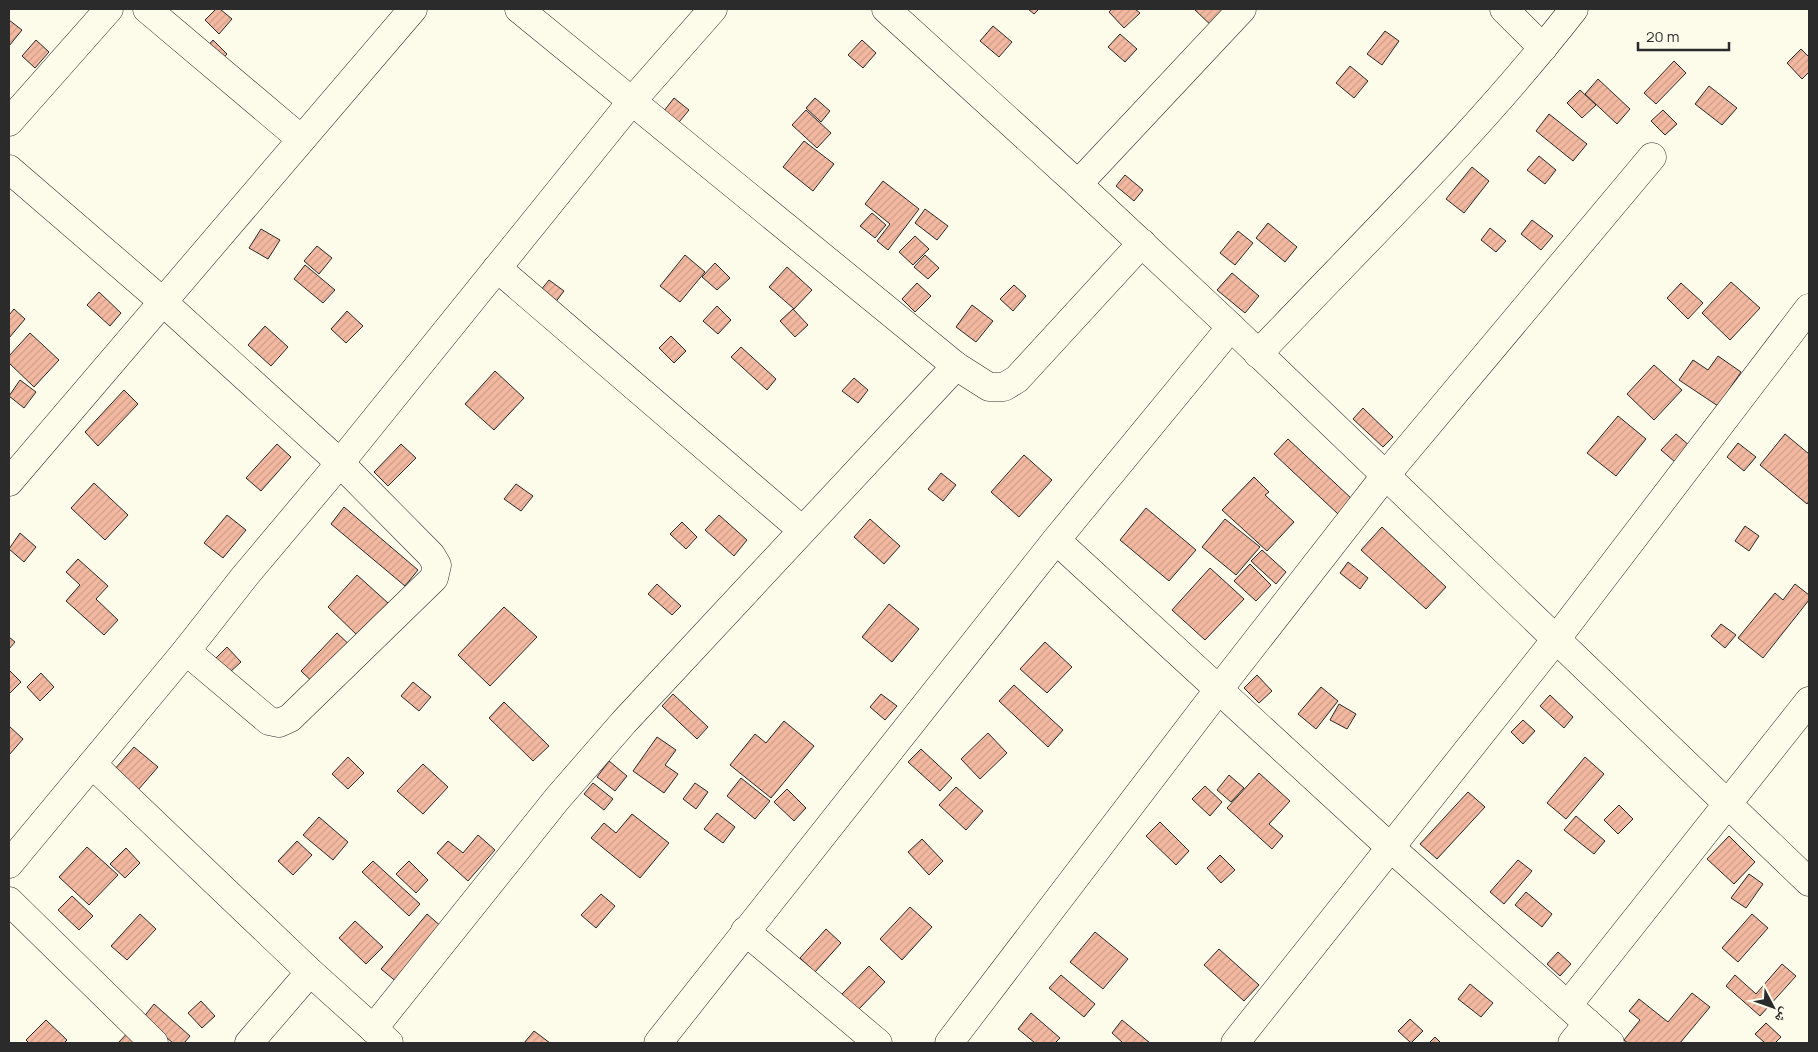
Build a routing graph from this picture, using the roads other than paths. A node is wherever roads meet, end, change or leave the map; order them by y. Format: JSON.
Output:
{"nodes":[{"id":1,"x":109,"y":9,"type":"edge"},
{"id":2,"x":147,"y":9,"type":"edge"},
{"id":3,"x":413,"y":9,"type":"edge"},
{"id":4,"x":519,"y":9,"type":"edge"},
{"id":5,"x":713,"y":9,"type":"edge"},
{"id":6,"x":886,"y":9,"type":"edge"},
{"id":7,"x":1242,"y":9,"type":"edge"},
{"id":8,"x":1504,"y":9,"type":"edge"},
{"id":9,"x":1574,"y":9,"type":"edge"},
{"id":10,"x":1543,"y":48,"type":"junction"},
{"id":11,"x":632,"y":101,"type":"junction"},
{"id":12,"x":9,"y":122,"type":"edge"},
{"id":13,"x":301,"y":139,"type":"junction"},
{"id":14,"x":1652,"y":157,"type":"dead end"},
{"id":15,"x":9,"y":169,"type":"edge"},
{"id":16,"x":1078,"y":184,"type":"junction"},
{"id":17,"x":1142,"y":243,"type":"junction"},
{"id":18,"x":497,"y":268,"type":"junction"},
{"id":19,"x":162,"y":301,"type":"junction"},
{"id":20,"x":1809,"y":308,"type":"edge"},
{"id":21,"x":1231,"y":327,"type":"junction"},
{"id":22,"x":1258,"y":354,"type":"junction"},
{"id":23,"x":956,"y":366,"type":"junction"},
{"id":24,"x":340,"y":463,"type":"junction"},
{"id":25,"x":1385,"y":476,"type":"junction"},
{"id":26,"x":9,"y":482,"type":"edge"},
{"id":27,"x":802,"y":530,"type":"junction"},
{"id":28,"x":1056,"y":540,"type":"junction"},
{"id":29,"x":1557,"y":638,"type":"junction"},
{"id":30,"x":186,"y":651,"type":"junction"},
{"id":31,"x":1220,"y":689,"type":"junction"},
{"id":32,"x":1809,"y":701,"type":"edge"},
{"id":33,"x":92,"y":764,"type":"junction"},
{"id":34,"x":1728,"y":804,"type":"junction"},
{"id":35,"x":1391,"y":848,"type":"junction"},
{"id":36,"x":9,"y":864,"type":"edge"},
{"id":37,"x":1809,"y":882,"type":"edge"},
{"id":38,"x":9,"y":900,"type":"edge"},
{"id":39,"x":745,"y":931,"type":"junction"},
{"id":40,"x":310,"y":972,"type":"junction"},
{"id":41,"x":1568,"y":1005,"type":"junction"},
{"id":42,"x":1580,"y":1033,"type":"edge"},
{"id":43,"x":381,"y":1036,"type":"edge"},
{"id":44,"x":955,"y":1041,"type":"edge"},
{"id":45,"x":154,"y":1043,"type":"edge"},
{"id":46,"x":249,"y":1043,"type":"edge"},
{"id":47,"x":658,"y":1043,"type":"edge"},
{"id":48,"x":878,"y":1043,"type":"edge"},
{"id":49,"x":1235,"y":1043,"type":"edge"},
{"id":50,"x":1610,"y":1043,"type":"edge"}],
"edges":[{"from":1,"to":12,"type":"street"},
{"from":2,"to":13,"type":"street"},
{"from":3,"to":13,"type":"street"},
{"from":4,"to":11,"type":"street"},
{"from":5,"to":11,"type":"street"},
{"from":6,"to":16,"type":"street"},
{"from":7,"to":16,"type":"street"},
{"from":8,"to":10,"type":"street"},
{"from":9,"to":10,"type":"street"},
{"from":10,"to":22,"type":"street"},
{"from":11,"to":18,"type":"street"},
{"from":11,"to":23,"type":"street"},
{"from":13,"to":19,"type":"street"},
{"from":14,"to":25,"type":"street"},
{"from":15,"to":19,"type":"street"},
{"from":16,"to":17,"type":"street"},
{"from":17,"to":21,"type":"street"},
{"from":17,"to":23,"type":"street"},
{"from":18,"to":24,"type":"street"},
{"from":18,"to":27,"type":"street"},
{"from":19,"to":24,"type":"street"},
{"from":19,"to":26,"type":"street"},
{"from":20,"to":29,"type":"street"},
{"from":21,"to":22,"type":"street"},
{"from":21,"to":28,"type":"street"},
{"from":22,"to":25,"type":"street"},
{"from":23,"to":27,"type":"street"},
{"from":24,"to":30,"type":"street"},
{"from":24,"to":30,"type":"street"},
{"from":25,"to":29,"type":"street"},
{"from":25,"to":31,"type":"street"},
{"from":27,"to":43,"type":"street"},
{"from":28,"to":31,"type":"street"},
{"from":28,"to":39,"type":"street"},
{"from":29,"to":34,"type":"street"},
{"from":29,"to":35,"type":"street"},
{"from":30,"to":33,"type":"street"},
{"from":31,"to":35,"type":"street"},
{"from":31,"to":44,"type":"street"},
{"from":32,"to":34,"type":"street"},
{"from":33,"to":36,"type":"street"},
{"from":33,"to":40,"type":"street"},
{"from":34,"to":37,"type":"street"},
{"from":34,"to":41,"type":"street"},
{"from":35,"to":41,"type":"street"},
{"from":35,"to":49,"type":"street"},
{"from":38,"to":45,"type":"street"},
{"from":39,"to":47,"type":"street"},
{"from":39,"to":48,"type":"street"},
{"from":40,"to":43,"type":"street"},
{"from":40,"to":46,"type":"street"},
{"from":41,"to":42,"type":"street"},
{"from":42,"to":50,"type":"street"}]}
